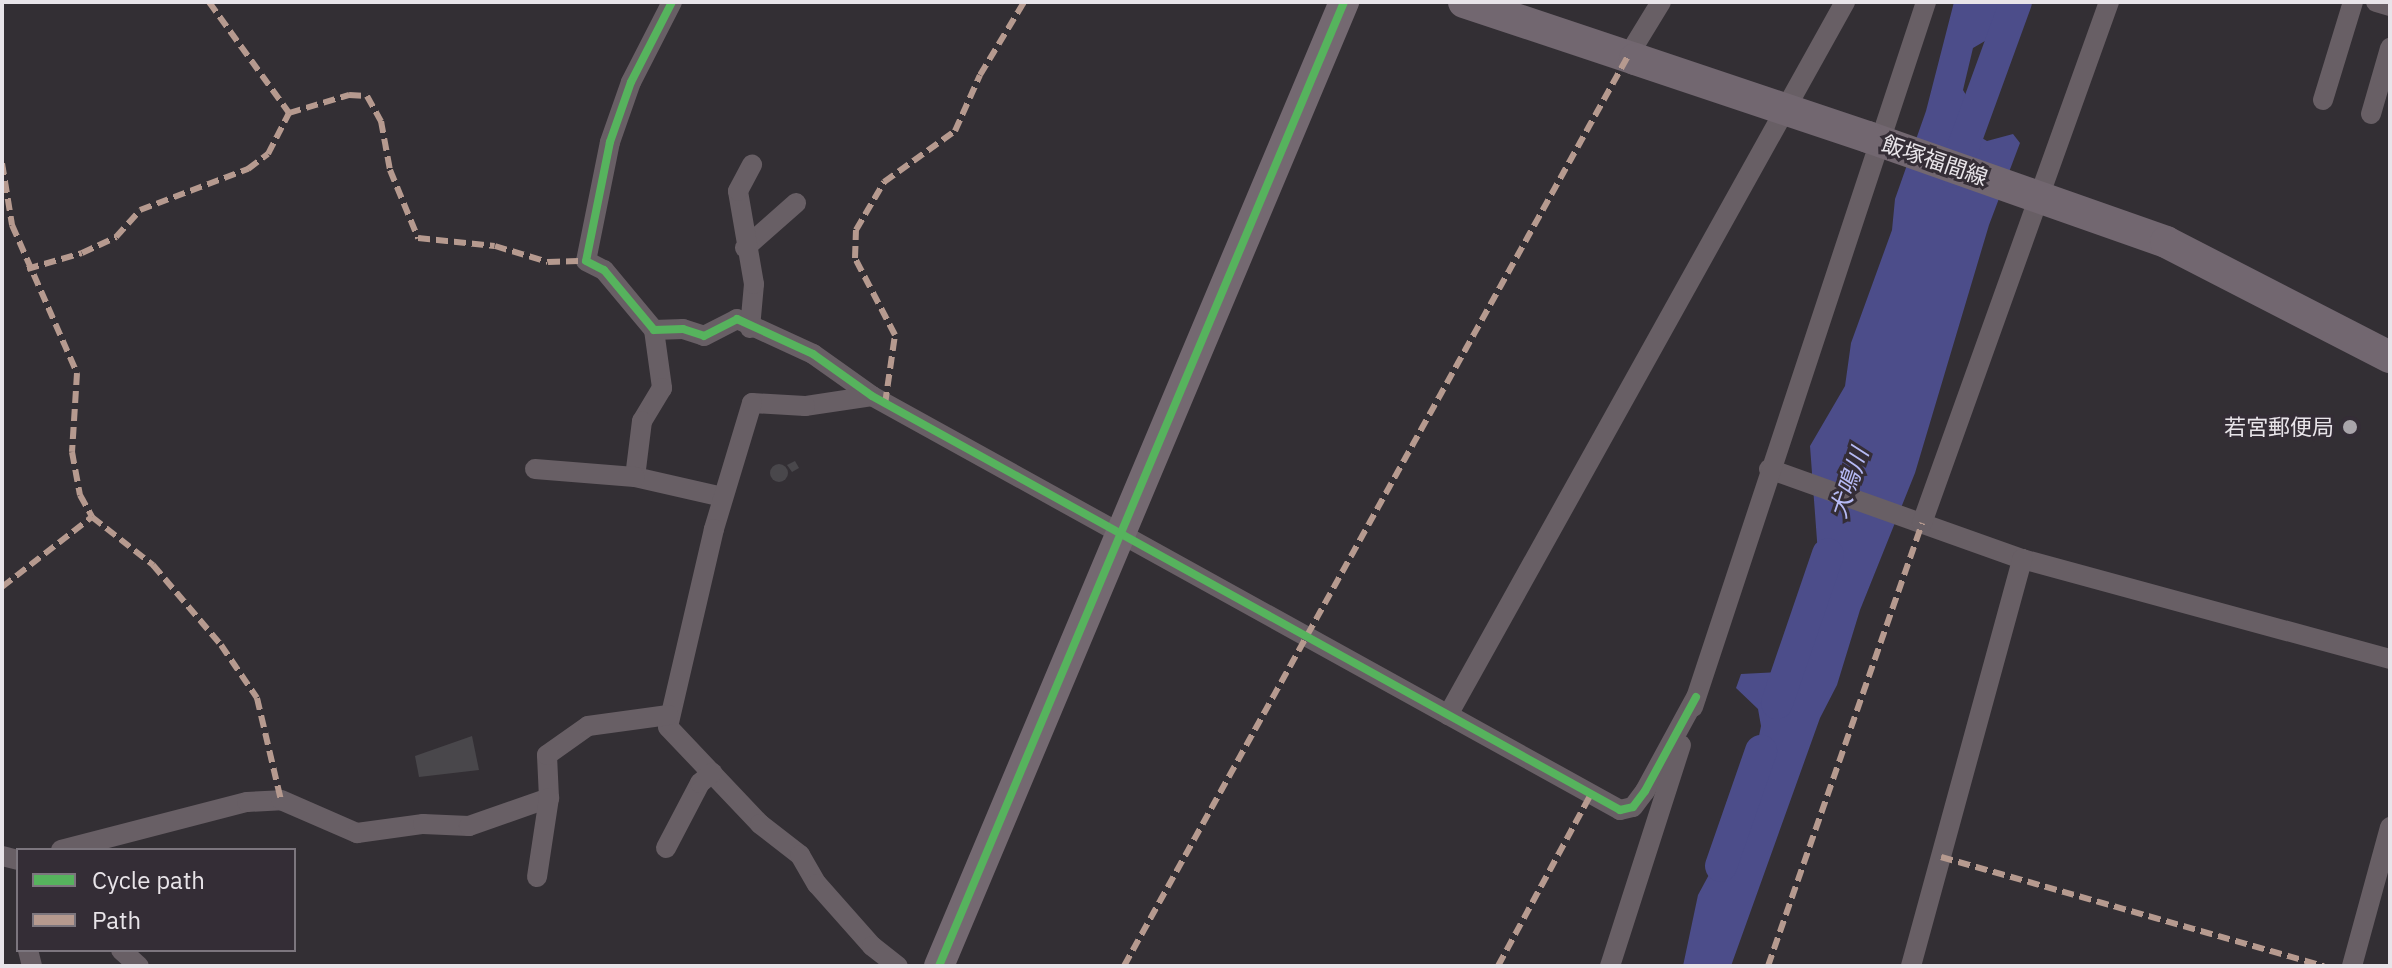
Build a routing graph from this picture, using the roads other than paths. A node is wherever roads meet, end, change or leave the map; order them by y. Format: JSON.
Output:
{"nodes":[{"id":1,"x":672,"y":2,"type":"edge"},
{"id":2,"x":1344,"y":2,"type":"edge"},
{"id":3,"x":1464,"y":2,"type":"edge"},
{"id":4,"x":1661,"y":2,"type":"edge"},
{"id":5,"x":1845,"y":2,"type":"edge"},
{"id":6,"x":1926,"y":2,"type":"edge"},
{"id":7,"x":2109,"y":2,"type":"edge"},
{"id":8,"x":2353,"y":2,"type":"edge"},
{"id":9,"x":2376,"y":2,"type":"edge"},
{"id":10,"x":2390,"y":6,"type":"edge"},
{"id":11,"x":1511,"y":9,"type":"edge"},
{"id":12,"x":2390,"y":48,"type":"edge"},
{"id":13,"x":1631,"y":57,"type":"junction"},
{"id":14,"x":2323,"y":100,"type":"dead end"},
{"id":15,"x":2371,"y":114,"type":"dead end"},
{"id":16,"x":1878,"y":140,"type":"junction"},
{"id":17,"x":752,"y":165,"type":"dead end"},
{"id":18,"x":2034,"y":194,"type":"junction"},
{"id":19,"x":796,"y":203,"type":"dead end"},
{"id":20,"x":745,"y":248,"type":"junction"},
{"id":21,"x":750,"y":328,"type":"junction"},
{"id":22,"x":654,"y":330,"type":"junction"},
{"id":23,"x":2390,"y":357,"type":"edge"},
{"id":24,"x":872,"y":396,"type":"junction"},
{"id":25,"x":535,"y":469,"type":"dead end"},
{"id":26,"x":1769,"y":469,"type":"junction"},
{"id":27,"x":635,"y":477,"type":"junction"},
{"id":28,"x":723,"y":497,"type":"junction"},
{"id":29,"x":1922,"y":523,"type":"junction"},
{"id":30,"x":1122,"y":534,"type":"junction"},
{"id":31,"x":2022,"y":559,"type":"junction"},
{"id":32,"x":2390,"y":659,"type":"edge"},
{"id":33,"x":1696,"y":697,"type":"junction"},
{"id":34,"x":668,"y":715,"type":"junction"},
{"id":35,"x":1448,"y":715,"type":"junction"},
{"id":36,"x":712,"y":773,"type":"junction"},
{"id":37,"x":549,"y":798,"type":"junction"},
{"id":38,"x":2390,"y":827,"type":"edge"},
{"id":39,"x":69,"y":848,"type":"edge"},
{"id":40,"x":666,"y":848,"type":"dead end"},
{"id":41,"x":537,"y":877,"type":"dead end"},
{"id":42,"x":123,"y":952,"type":"edge"},
{"id":43,"x":889,"y":963,"type":"edge"},
{"id":44,"x":139,"y":966,"type":"edge"},
{"id":45,"x":939,"y":966,"type":"edge"},
{"id":46,"x":1610,"y":966,"type":"edge"},
{"id":47,"x":1911,"y":966,"type":"edge"},
{"id":48,"x":2352,"y":966,"type":"edge"}],
"edges":[{"from":1,"to":22,"type":"street"},
{"from":2,"to":30,"type":"street"},
{"from":3,"to":11,"type":"main road","name":"飯塚福間線"},
{"from":4,"to":13,"type":"street"},
{"from":5,"to":35,"type":"street"},
{"from":6,"to":16,"type":"street"},
{"from":7,"to":18,"type":"street"},
{"from":8,"to":14,"type":"street"},
{"from":9,"to":10,"type":"street"},
{"from":11,"to":13,"type":"main road","name":"飯塚福間線"},
{"from":12,"to":15,"type":"street"},
{"from":13,"to":16,"type":"main road","name":"飯塚福間線","bridge":true},
{"from":16,"to":18,"type":"main road","name":"飯塚福間線"},
{"from":16,"to":26,"type":"street"},
{"from":17,"to":20,"type":"street"},
{"from":18,"to":23,"type":"main road","name":"飯塚福間線"},
{"from":18,"to":29,"type":"street"},
{"from":19,"to":20,"type":"street"},
{"from":20,"to":21,"type":"street"},
{"from":21,"to":22,"type":"street"},
{"from":21,"to":24,"type":"street"},
{"from":22,"to":27,"type":"street"},
{"from":24,"to":28,"type":"street"},
{"from":24,"to":30,"type":"street"},
{"from":25,"to":27,"type":"street"},
{"from":26,"to":29,"type":"street"},
{"from":26,"to":33,"type":"street"},
{"from":27,"to":28,"type":"street"},
{"from":28,"to":34,"type":"street"},
{"from":29,"to":31,"type":"street"},
{"from":30,"to":35,"type":"street"},
{"from":30,"to":45,"type":"street"},
{"from":31,"to":32,"type":"street"},
{"from":31,"to":47,"type":"street"},
{"from":33,"to":35,"type":"street"},
{"from":33,"to":46,"type":"street"},
{"from":34,"to":36,"type":"street"},
{"from":34,"to":37,"type":"street"},
{"from":36,"to":40,"type":"street"},
{"from":36,"to":43,"type":"street"},
{"from":37,"to":39,"type":"street"},
{"from":37,"to":41,"type":"street"},
{"from":38,"to":48,"type":"street"},
{"from":42,"to":44,"type":"street"}]}
